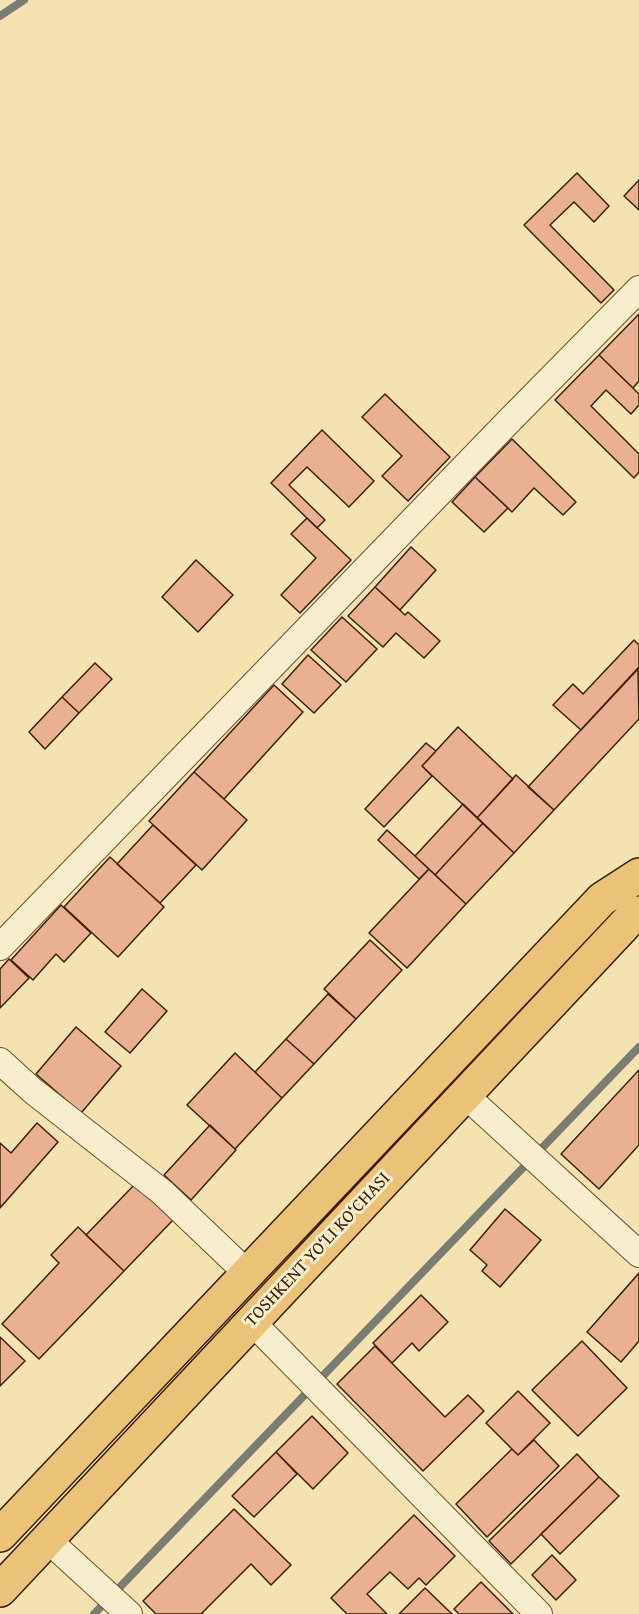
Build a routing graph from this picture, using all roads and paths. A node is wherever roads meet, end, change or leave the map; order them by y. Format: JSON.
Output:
{"nodes":[{"id":1,"x":639,"y":289,"type":"edge"},
{"id":2,"x":639,"y":875,"type":"edge"},
{"id":3,"x":639,"y":913,"type":"edge"},
{"id":4,"x":0,"y":947,"type":"edge"},
{"id":5,"x":0,"y":1061,"type":"edge"},
{"id":6,"x":465,"y":1095,"type":"junction"},
{"id":7,"x":639,"y":1254,"type":"edge"},
{"id":8,"x":247,"y":1274,"type":"junction"},
{"id":9,"x":251,"y":1321,"type":"junction"},
{"id":10,"x":0,"y":1535,"type":"edge"},
{"id":11,"x":48,"y":1540,"type":"junction"},
{"id":12,"x":0,"y":1590,"type":"edge"},
{"id":13,"x":118,"y":1603,"type":"edge"},
{"id":14,"x":538,"y":1614,"type":"edge"}],
"edges":[{"from":1,"to":4,"type":"street"},
{"from":2,"to":8,"type":"highway","name":"TOSHKENT YO‘LI KO‘CHASI"},
{"from":3,"to":6,"type":"highway","name":"TOSHKENT YO‘LI KO‘CHASI"},
{"from":5,"to":8,"type":"street"},
{"from":6,"to":7,"type":"street"},
{"from":6,"to":9,"type":"highway","name":"TOSHKENT YO‘LI KO‘CHASI"},
{"from":8,"to":10,"type":"highway","name":"TOSHKENT YO‘LI KO‘CHASI"},
{"from":9,"to":11,"type":"highway","name":"TOSHKENT YO‘LI KO‘CHASI"},
{"from":9,"to":14,"type":"street"},
{"from":11,"to":12,"type":"highway","name":"TOSHKENT YO‘LI KO‘CHASI"},
{"from":11,"to":13,"type":"street"}]}
